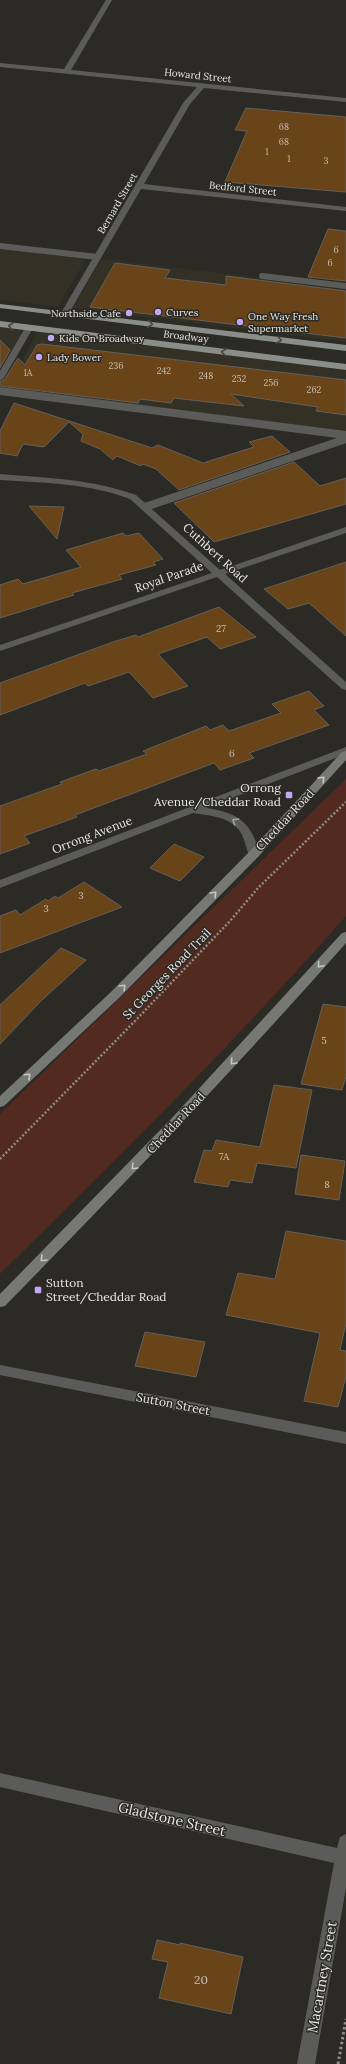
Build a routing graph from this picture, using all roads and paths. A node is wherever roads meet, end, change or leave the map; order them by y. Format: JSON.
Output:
{"nodes":[{"id":1,"x":109,"y":0,"type":"edge"},
{"id":2,"x":0,"y":62,"type":"edge"},
{"id":3,"x":0,"y":65,"type":"edge"},
{"id":4,"x":47,"y":70,"type":"junction"},
{"id":5,"x":66,"y":72,"type":"junction"},
{"id":6,"x":192,"y":84,"type":"junction"},
{"id":7,"x":202,"y":85,"type":"junction"},
{"id":8,"x":346,"y":100,"type":"edge"},
{"id":9,"x":187,"y":103,"type":"junction"},
{"id":10,"x":138,"y":186,"type":"junction"},
{"id":11,"x":346,"y":209,"type":"edge"},
{"id":12,"x":0,"y":246,"type":"edge"},
{"id":13,"x":98,"y":257,"type":"junction"},
{"id":14,"x":262,"y":276,"type":"dead end"},
{"id":15,"x":346,"y":286,"type":"edge"},
{"id":16,"x":0,"y":306,"type":"edge"},
{"id":17,"x":39,"y":310,"type":"junction"},
{"id":18,"x":65,"y":313,"type":"junction"},
{"id":19,"x":0,"y":324,"type":"edge"},
{"id":20,"x":29,"y":328,"type":"junction"},
{"id":21,"x":56,"y":331,"type":"junction"},
{"id":22,"x":346,"y":348,"type":"edge"},
{"id":23,"x":346,"y":367,"type":"edge"},
{"id":24,"x":0,"y":378,"type":"edge"},
{"id":25,"x":0,"y":392,"type":"edge"},
{"id":26,"x":346,"y":435,"type":"edge"},
{"id":27,"x":346,"y":439,"type":"edge"},
{"id":28,"x":313,"y":440,"type":"junction"},
{"id":29,"x":0,"y":471,"type":"edge"},
{"id":30,"x":0,"y":477,"type":"edge"},
{"id":31,"x":46,"y":480,"type":"junction"},
{"id":32,"x":145,"y":507,"type":"junction"},
{"id":33,"x":346,"y":530,"type":"edge"},
{"id":34,"x":218,"y":574,"type":"junction"},
{"id":35,"x":0,"y":648,"type":"edge"},
{"id":36,"x":346,"y":687,"type":"edge"},
{"id":37,"x":346,"y":750,"type":"edge"},
{"id":38,"x":346,"y":754,"type":"edge"},
{"id":39,"x":346,"y":802,"type":"edge"},
{"id":40,"x":194,"y":810,"type":"junction"},
{"id":41,"x":254,"y":854,"type":"junction"},
{"id":42,"x":0,"y":884,"type":"edge"},
{"id":43,"x":346,"y":936,"type":"edge"},
{"id":44,"x":0,"y":1103,"type":"edge"},
{"id":45,"x":0,"y":1159,"type":"edge"},
{"id":46,"x":0,"y":1302,"type":"edge"},
{"id":47,"x":0,"y":1370,"type":"edge"},
{"id":48,"x":346,"y":1438,"type":"edge"},
{"id":49,"x":0,"y":1780,"type":"edge"},
{"id":50,"x":345,"y":1850,"type":"edge"},
{"id":51,"x":346,"y":2019,"type":"edge"},
{"id":52,"x":306,"y":2064,"type":"edge"},
{"id":53,"x":338,"y":2064,"type":"edge"}],
"edges":[{"from":1,"to":5,"type":"street"},
{"from":2,"to":4,"type":"street","name":"Howard Street"},
{"from":3,"to":4,"type":"street","name":"Howard Street"},
{"from":4,"to":5,"type":"street","name":"Howard Street"},
{"from":5,"to":6,"type":"street","name":"Howard Street"},
{"from":6,"to":7,"type":"street","name":"Howard Street"},
{"from":6,"to":9,"type":"street","name":"Bernard Street"},
{"from":7,"to":8,"type":"street","name":"Howard Street"},
{"from":7,"to":9,"type":"street","name":"Bernard Street"},
{"from":9,"to":10,"type":"street","name":"Bernard Street"},
{"from":10,"to":11,"type":"street","name":"Bedford Street"},
{"from":10,"to":13,"type":"street","name":"Bernard Street"},
{"from":12,"to":13,"type":"lane"},
{"from":13,"to":18,"type":"street","name":"Bernard Street"},
{"from":14,"to":15,"type":"lane"},
{"from":16,"to":17,"type":"main road","name":"Broadway"},
{"from":17,"to":18,"type":"main road","name":"Broadway"},
{"from":17,"to":20,"type":"main road"},
{"from":18,"to":21,"type":"main road"},
{"from":18,"to":22,"type":"main road","name":"Broadway","one_way":true},
{"from":20,"to":19,"type":"main road","name":"Broadway","one_way":true},
{"from":20,"to":21,"type":"main road","name":"Broadway"},
{"from":20,"to":24,"type":"street"},
{"from":23,"to":21,"type":"main road","name":"Broadway","one_way":true},
{"from":25,"to":28,"type":"lane"},
{"from":26,"to":28,"type":"lane"},
{"from":27,"to":28,"type":"lane"},
{"from":28,"to":32,"type":"lane"},
{"from":29,"to":31,"type":"street","name":"Cuthbert Road"},
{"from":30,"to":31,"type":"street","name":"Cuthbert Road"},
{"from":31,"to":32,"type":"street","name":"Cuthbert Road"},
{"from":32,"to":34,"type":"street","name":"Cuthbert Road"},
{"from":33,"to":34,"type":"street","name":"Royal Parade"},
{"from":34,"to":35,"type":"street","name":"Royal Parade"},
{"from":34,"to":36,"type":"street","name":"Cuthbert Road"},
{"from":37,"to":40,"type":"street","name":"Orrong Avenue"},
{"from":41,"to":38,"type":"main road","name":"Cheddar Road","one_way":true},
{"from":39,"to":45,"type":"path","name":"St Georges Road Trail"},
{"from":41,"to":40,"type":"street","name":"Orrong Avenue","one_way":true},
{"from":40,"to":42,"type":"street","name":"Orrong Avenue"},
{"from":44,"to":41,"type":"main road","name":"Cheddar Road","one_way":true},
{"from":43,"to":46,"type":"main road","name":"Cheddar Road","one_way":true},
{"from":47,"to":48,"type":"street","name":"Sutton Street"},
{"from":49,"to":50,"type":"street","name":"Gladstone Street"},
{"from":50,"to":52,"type":"street","name":"Macartney Street"},
{"from":51,"to":53,"type":"path"}]}
